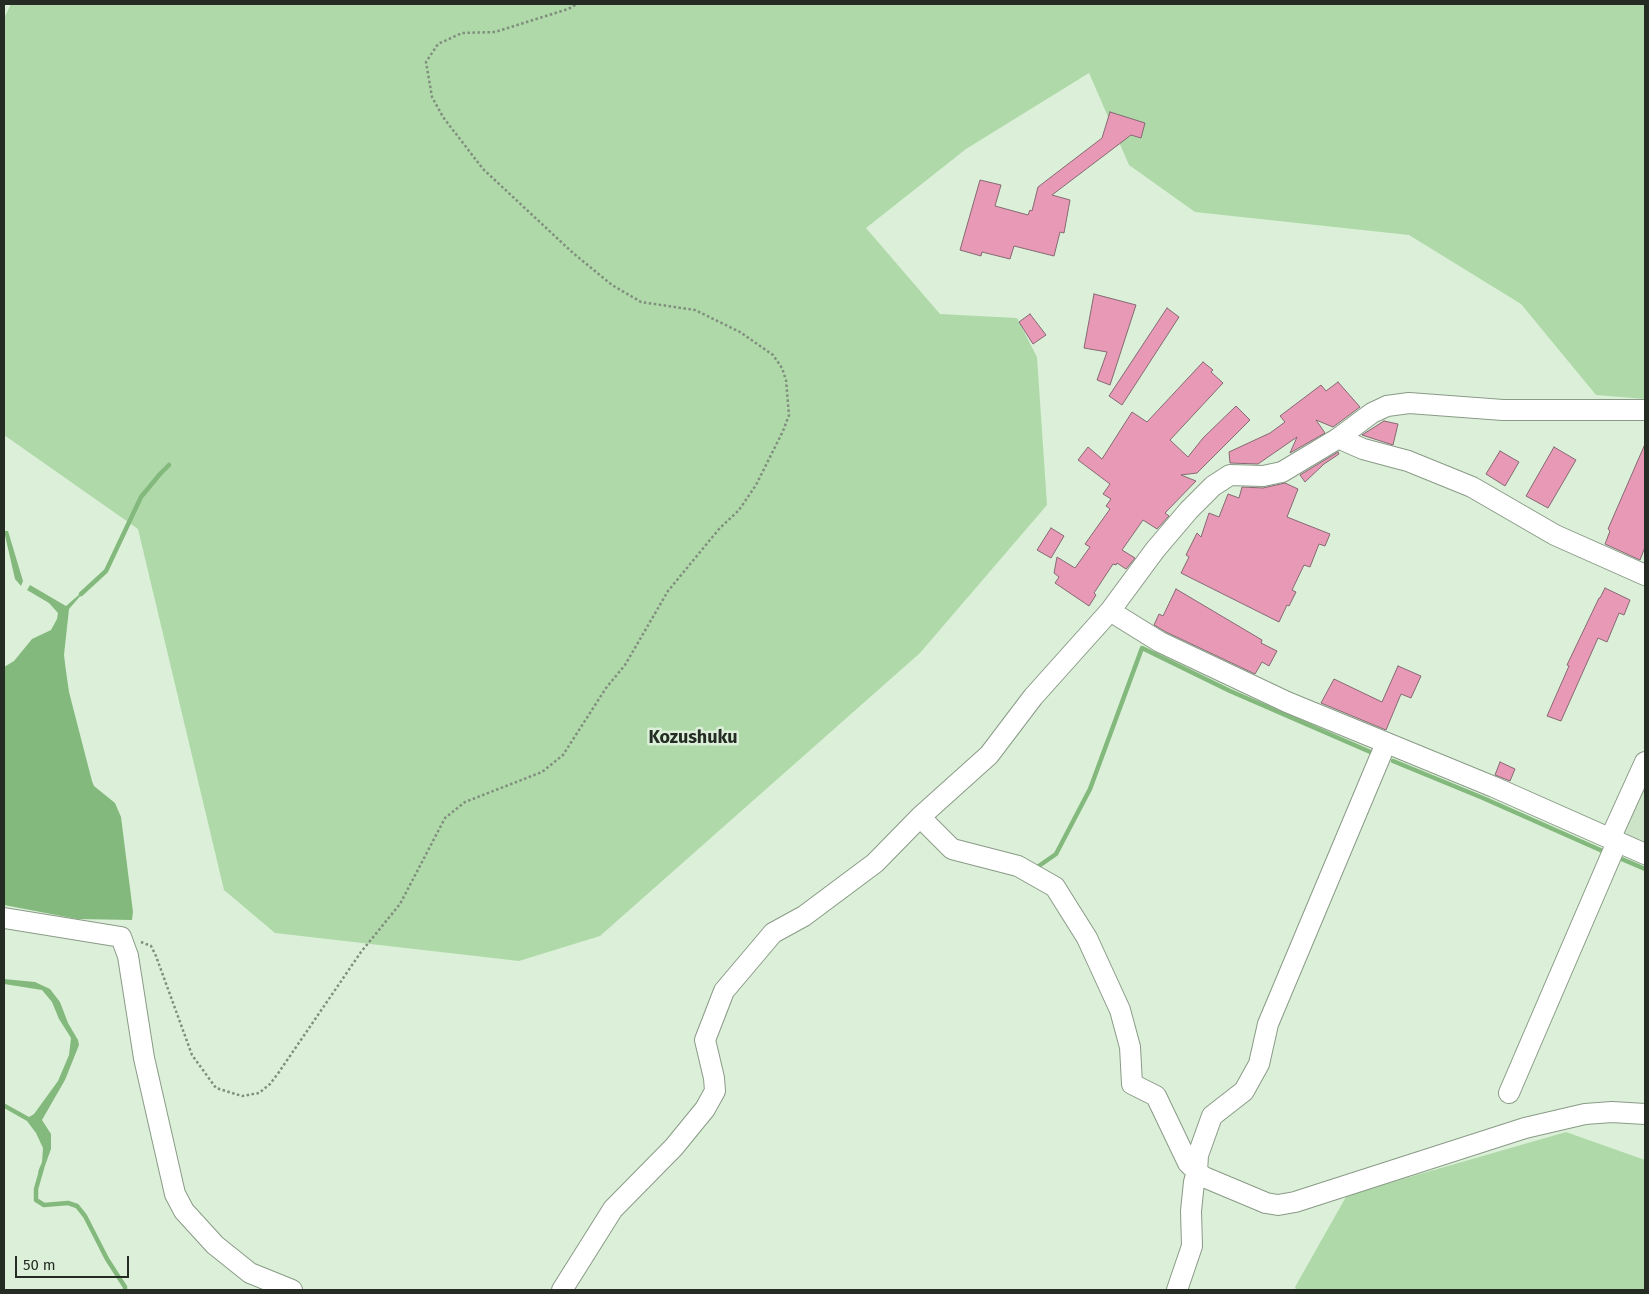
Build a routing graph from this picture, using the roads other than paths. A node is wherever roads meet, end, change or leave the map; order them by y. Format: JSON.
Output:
{"nodes":[{"id":1,"x":1645,"y":410,"type":"edge"},
{"id":2,"x":1338,"y":438,"type":"junction"},
{"id":3,"x":1645,"y":575,"type":"edge"},
{"id":4,"x":1110,"y":611,"type":"junction"},
{"id":5,"x":1386,"y":742,"type":"junction"},
{"id":6,"x":1645,"y":762,"type":"edge"},
{"id":7,"x":920,"y":818,"type":"junction"},
{"id":8,"x":1612,"y":848,"type":"junction"},
{"id":9,"x":1645,"y":854,"type":"edge"},
{"id":10,"x":4,"y":918,"type":"edge"},
{"id":11,"x":1509,"y":1093,"type":"dead end"},
{"id":12,"x":1645,"y":1114,"type":"edge"},
{"id":13,"x":1197,"y":1172,"type":"junction"},
{"id":14,"x":292,"y":1290,"type":"edge"},
{"id":15,"x":562,"y":1290,"type":"edge"},
{"id":16,"x":1177,"y":1290,"type":"edge"}],
"edges":[{"from":1,"to":2,"type":"street"},
{"from":2,"to":3,"type":"street"},
{"from":2,"to":4,"type":"street"},
{"from":4,"to":5,"type":"street"},
{"from":4,"to":7,"type":"street"},
{"from":5,"to":8,"type":"street"},
{"from":5,"to":13,"type":"street"},
{"from":6,"to":8,"type":"street"},
{"from":7,"to":13,"type":"street"},
{"from":7,"to":15,"type":"street"},
{"from":8,"to":9,"type":"street"},
{"from":8,"to":11,"type":"street"},
{"from":10,"to":14,"type":"street"},
{"from":12,"to":13,"type":"street"},
{"from":13,"to":16,"type":"street"}]}
